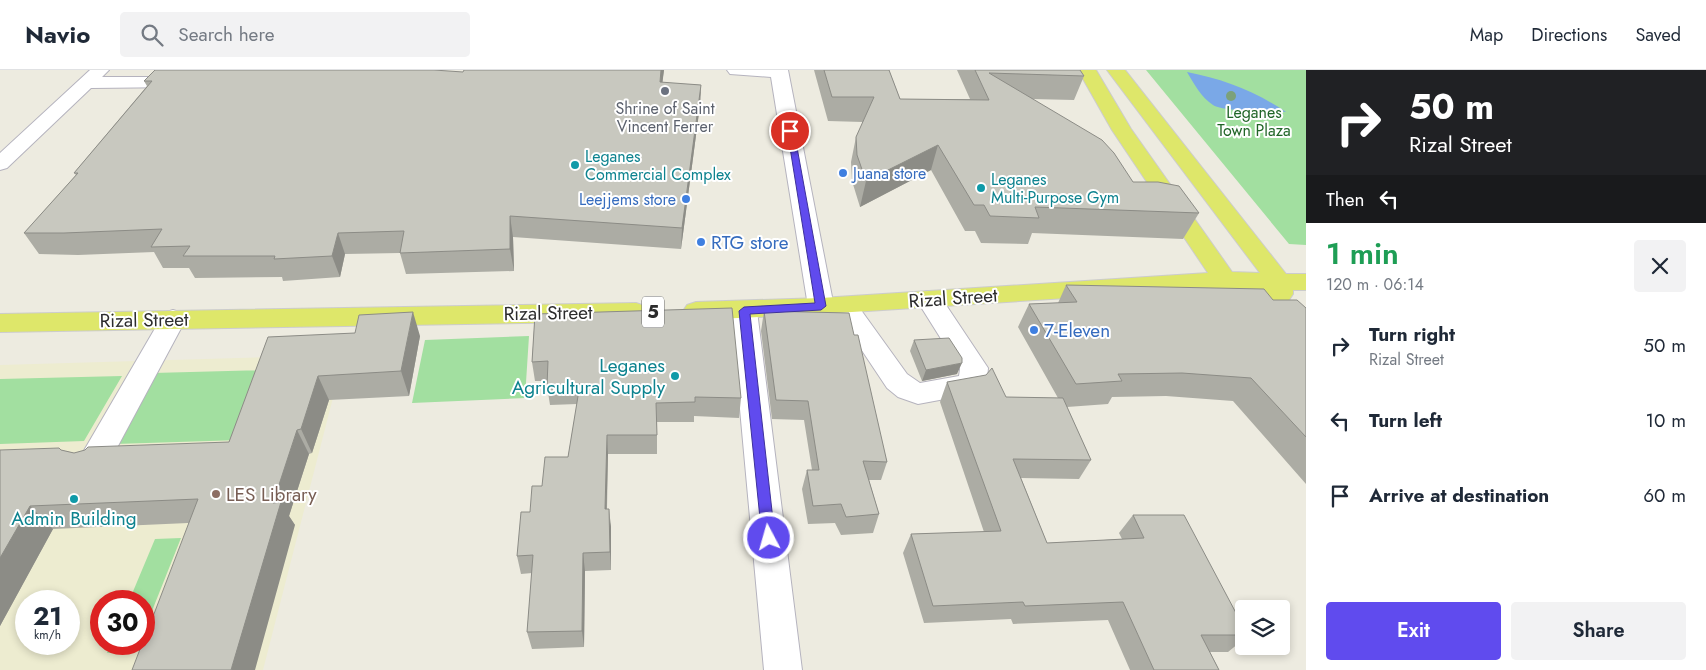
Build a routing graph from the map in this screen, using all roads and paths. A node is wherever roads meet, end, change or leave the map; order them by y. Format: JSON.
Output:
{"nodes":[{"id":1,"x":100,"y":70,"type":"edge"},
{"id":2,"x":736,"y":70,"type":"edge"},
{"id":3,"x":1087,"y":70,"type":"edge"},
{"id":4,"x":1116,"y":70,"type":"edge"},
{"id":5,"x":779,"y":71,"type":"edge"},
{"id":6,"x":196,"y":82,"type":"edge"},
{"id":7,"x":86,"y":83,"type":"junction"},
{"id":8,"x":0,"y":164,"type":"edge"},
{"id":9,"x":1225,"y":280,"type":"junction"},
{"id":10,"x":1279,"y":282,"type":"junction"},
{"id":11,"x":1306,"y":282,"type":"edge"},
{"id":12,"x":929,"y":299,"type":"junction"},
{"id":13,"x":832,"y":306,"type":"junction"},
{"id":14,"x":1283,"y":308,"type":"junction"},
{"id":15,"x":744,"y":311,"type":"junction"},
{"id":16,"x":173,"y":319,"type":"junction"},
{"id":17,"x":0,"y":323,"type":"edge"},
{"id":18,"x":1306,"y":324,"type":"edge"},
{"id":19,"x":93,"y":463,"type":"edge"},
{"id":20,"x":783,"y":670,"type":"edge"}],
"edges":[{"from":1,"to":7,"type":"street"},
{"from":2,"to":5,"type":"street"},
{"from":3,"to":9,"type":"main road"},
{"from":4,"to":10,"type":"main road"},
{"from":5,"to":13,"type":"street"},
{"from":6,"to":7,"type":"street"},
{"from":7,"to":8,"type":"street"},
{"from":9,"to":10,"type":"main road","name":"Rizal Street","number":"5"},
{"from":9,"to":12,"type":"main road","name":"Rizal Street","number":"5"},
{"from":9,"to":14,"type":"main road"},
{"from":10,"to":11,"type":"main road","name":"Rizal Street","number":"5"},
{"from":10,"to":14,"type":"main road"},
{"from":12,"to":13,"type":"main road","name":"Rizal Street","number":"5"},
{"from":12,"to":13,"type":"street"},
{"from":13,"to":15,"type":"main road","name":"Rizal Street","number":"5"},
{"from":14,"to":18,"type":"main road"},
{"from":15,"to":16,"type":"main road","name":"Rizal Street","number":"5"},
{"from":15,"to":20,"type":"street"},
{"from":16,"to":17,"type":"main road","name":"Rizal Street","number":"5"},
{"from":16,"to":19,"type":"street"}]}
